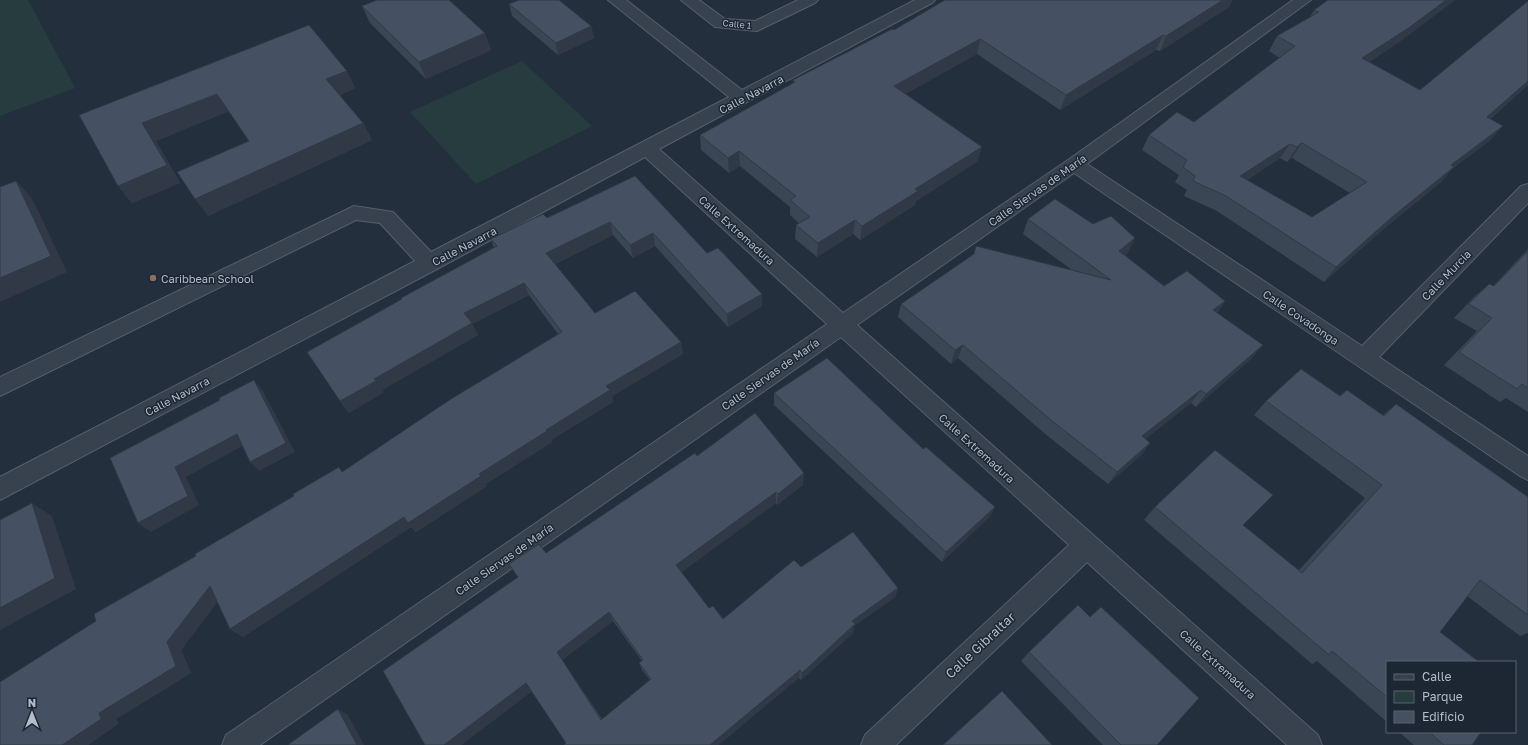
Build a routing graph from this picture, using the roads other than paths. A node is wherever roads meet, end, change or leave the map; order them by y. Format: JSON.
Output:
{"nodes":[{"id":1,"x":616,"y":0,"type":"edge"},
{"id":2,"x":689,"y":0,"type":"edge"},
{"id":3,"x":810,"y":0,"type":"edge"},
{"id":4,"x":927,"y":0,"type":"edge"},
{"id":5,"x":1303,"y":0,"type":"edge"},
{"id":6,"x":742,"y":98,"type":"junction"},
{"id":7,"x":648,"y":149,"type":"junction"},
{"id":8,"x":1074,"y":164,"type":"junction"},
{"id":9,"x":1528,"y":191,"type":"edge"},
{"id":10,"x":430,"y":264,"type":"junction"},
{"id":11,"x":842,"y":325,"type":"junction"},
{"id":12,"x":1363,"y":359,"type":"junction"},
{"id":13,"x":0,"y":387,"type":"edge"},
{"id":14,"x":1528,"y":469,"type":"edge"},
{"id":15,"x":0,"y":489,"type":"edge"},
{"id":16,"x":1086,"y":546,"type":"junction"},
{"id":17,"x":236,"y":745,"type":"edge"},
{"id":18,"x":875,"y":745,"type":"edge"},
{"id":19,"x":1308,"y":745,"type":"edge"}],
"edges":[{"from":1,"to":6,"type":"street"},
{"from":2,"to":3,"type":"street","name":"Calle 1"},
{"from":4,"to":6,"type":"street","name":"Calle Navarra"},
{"from":5,"to":8,"type":"street","name":"Calle Siervas de María"},
{"from":6,"to":7,"type":"street","name":"Calle Navarra"},
{"from":7,"to":10,"type":"street","name":"Calle Navarra"},
{"from":7,"to":11,"type":"street","name":"Calle Extremadura"},
{"from":8,"to":11,"type":"street","name":"Calle Siervas de María"},
{"from":8,"to":12,"type":"street","name":"Calle Covadonga"},
{"from":9,"to":12,"type":"street","name":"Calle Murcia"},
{"from":10,"to":13,"type":"street"},
{"from":10,"to":15,"type":"street","name":"Calle Navarra"},
{"from":11,"to":16,"type":"street","name":"Calle Extremadura"},
{"from":11,"to":17,"type":"street","name":"Calle Siervas de María"},
{"from":12,"to":14,"type":"street","name":"Calle Covadonga"},
{"from":16,"to":18,"type":"street","name":"Calle Gibraltar"},
{"from":16,"to":19,"type":"street","name":"Calle Extremadura"}]}
